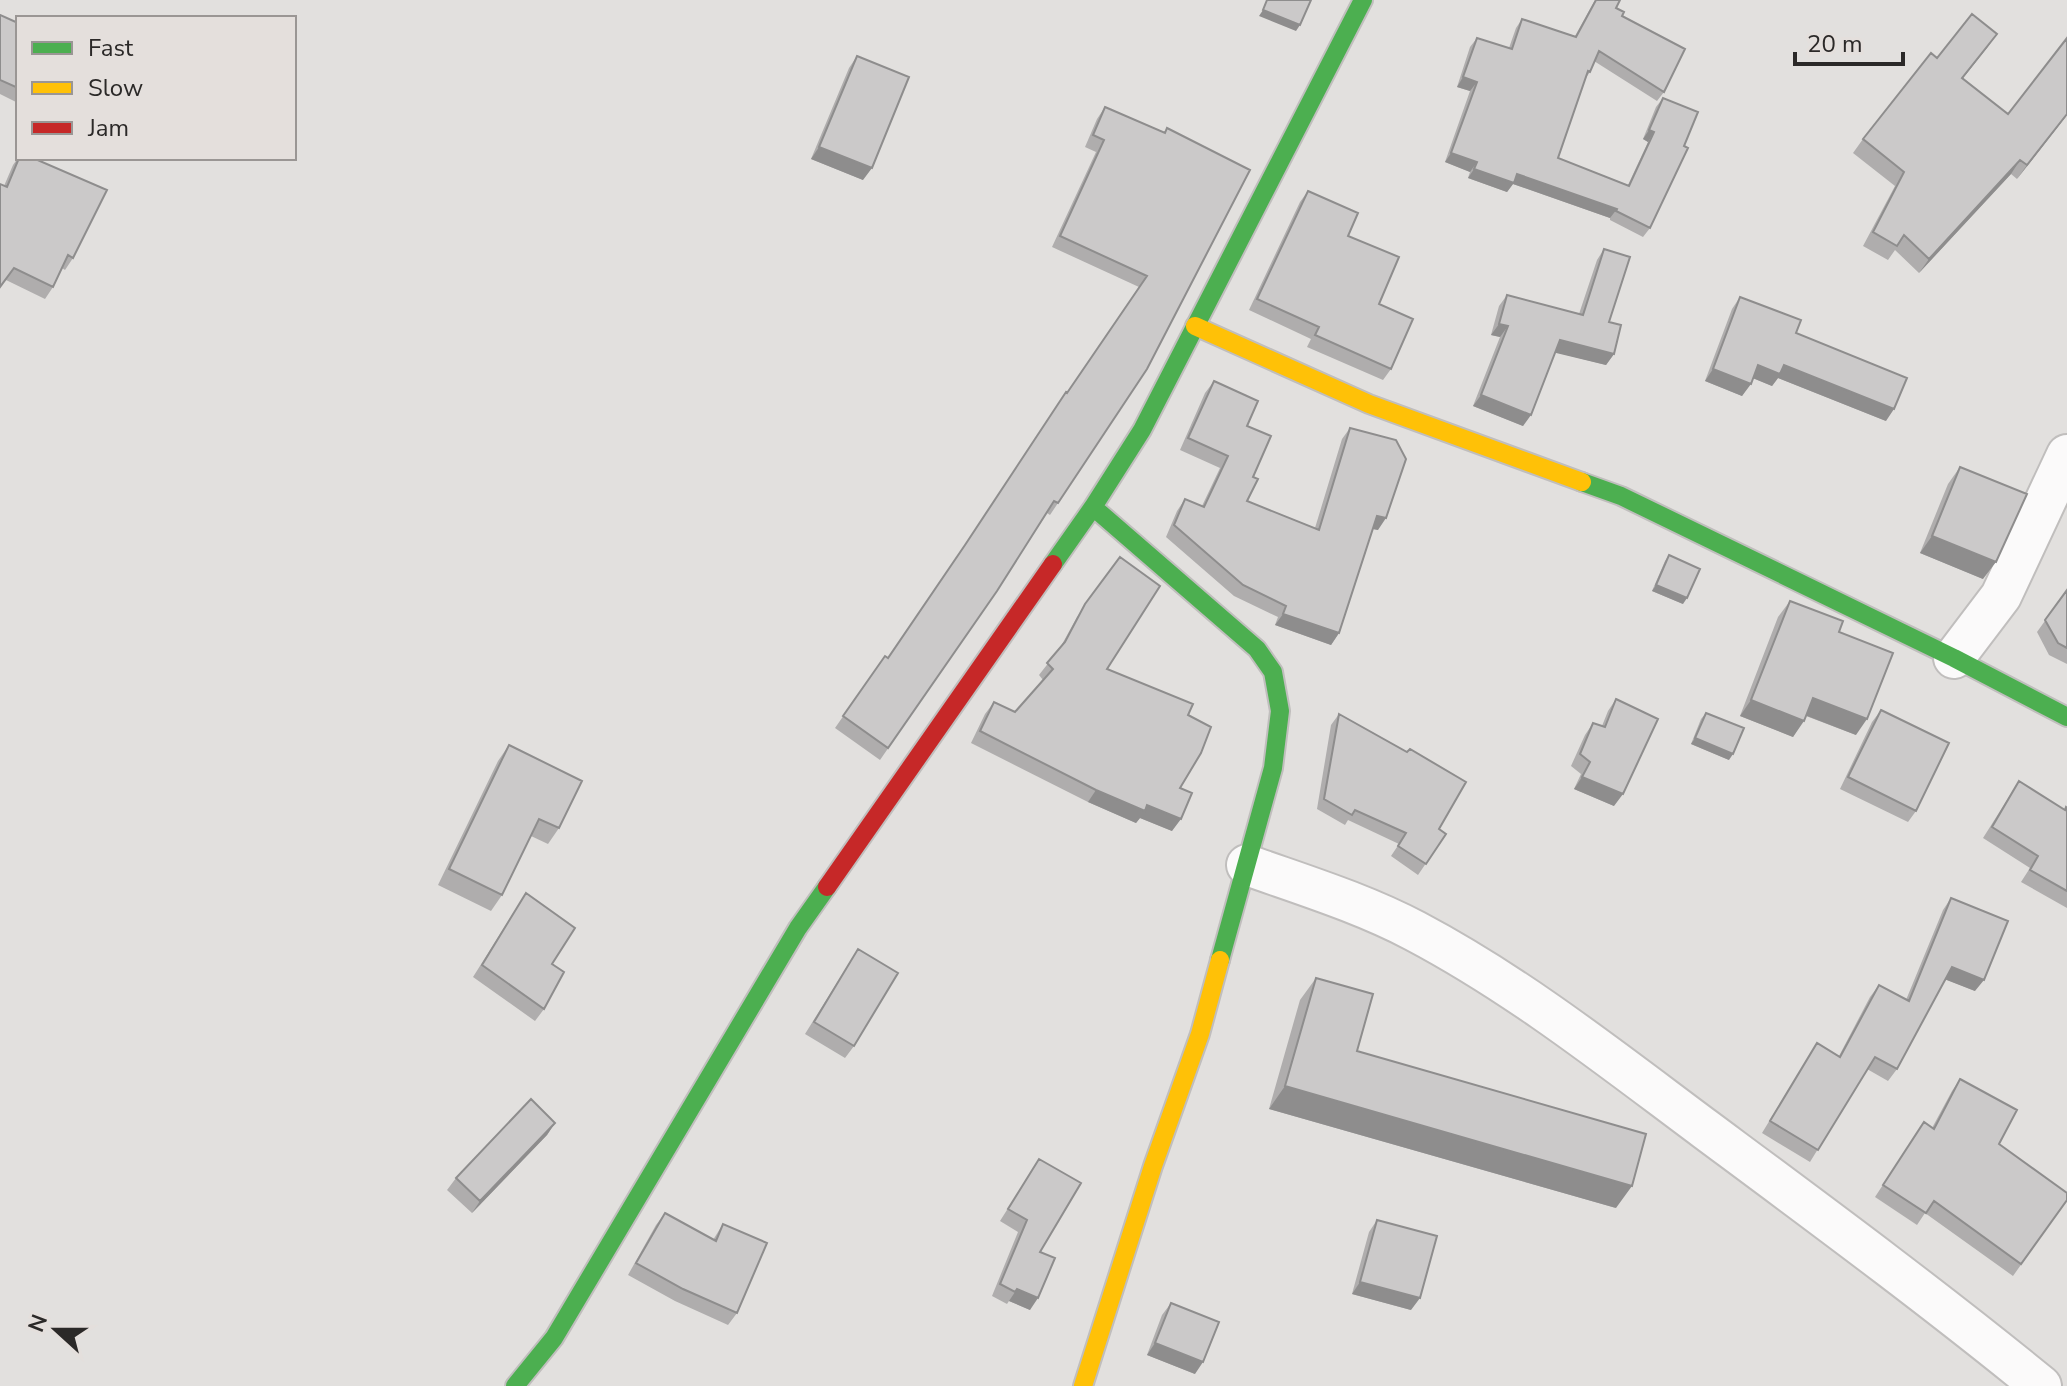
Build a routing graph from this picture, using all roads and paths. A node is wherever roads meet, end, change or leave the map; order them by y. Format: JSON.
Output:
{"nodes":[{"id":1,"x":1363,"y":0,"type":"edge"},
{"id":2,"x":1195,"y":326,"type":"junction"},
{"id":3,"x":2067,"y":455,"type":"edge"},
{"id":4,"x":1093,"y":507,"type":"junction"},
{"id":5,"x":1954,"y":658,"type":"junction"},
{"id":6,"x":2067,"y":717,"type":"edge"},
{"id":7,"x":1247,"y":865,"type":"junction"},
{"id":8,"x":515,"y":1386,"type":"edge"},
{"id":9,"x":1083,"y":1386,"type":"edge"},
{"id":10,"x":2041,"y":1386,"type":"edge"}],
"edges":[{"from":1,"to":2,"type":"street"},
{"from":2,"to":4,"type":"street"},
{"from":2,"to":5,"type":"street"},
{"from":3,"to":5,"type":"street"},
{"from":4,"to":7,"type":"street"},
{"from":4,"to":8,"type":"street"},
{"from":5,"to":6,"type":"street"},
{"from":7,"to":9,"type":"street"},
{"from":7,"to":10,"type":"street"}]}
